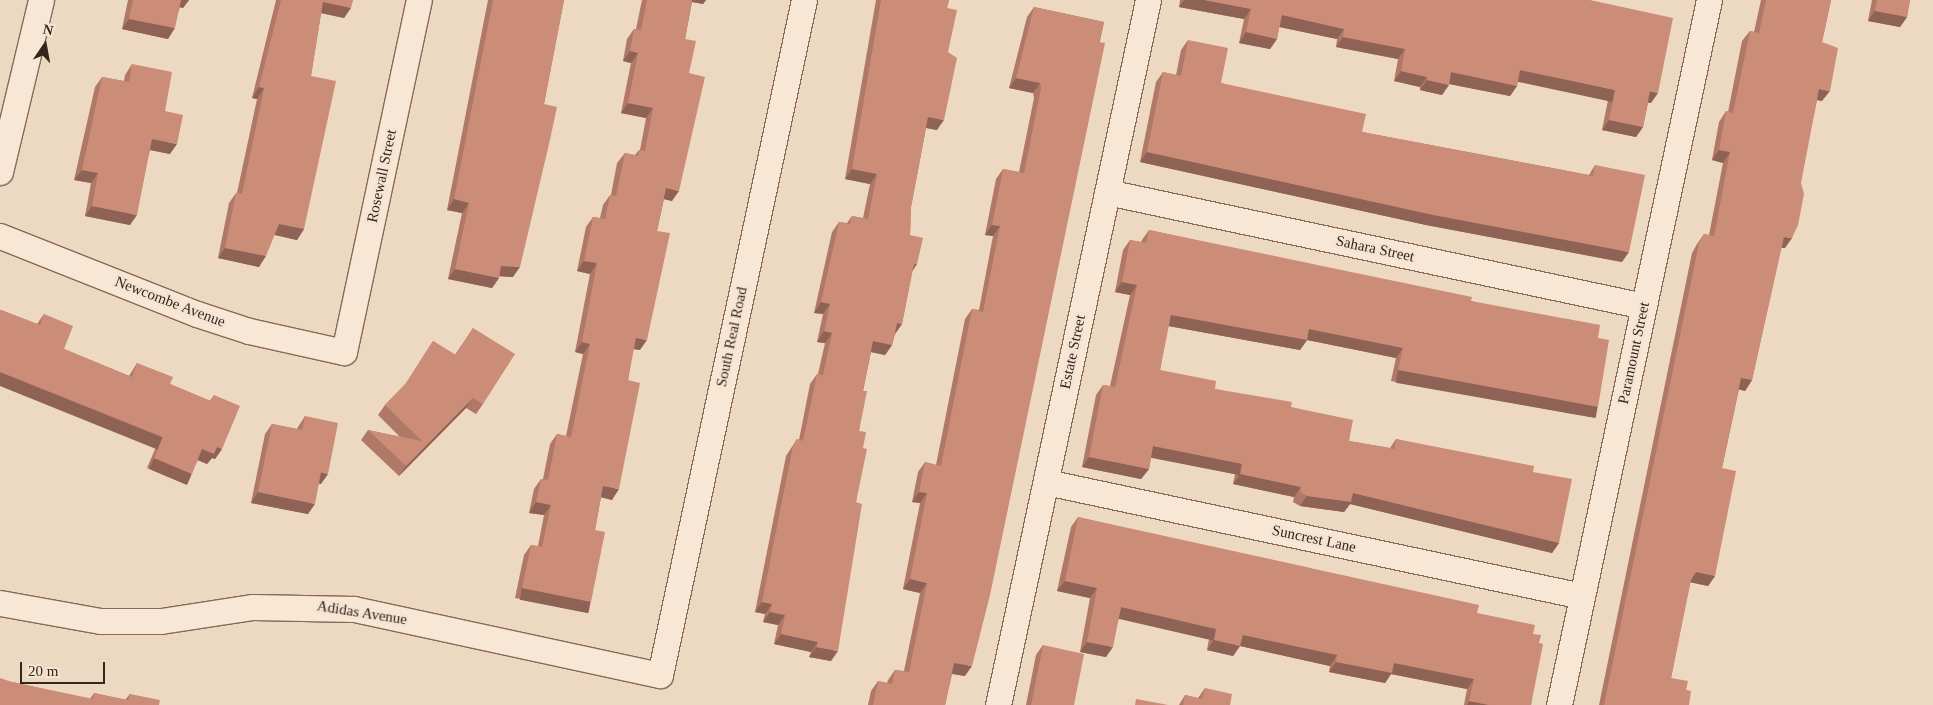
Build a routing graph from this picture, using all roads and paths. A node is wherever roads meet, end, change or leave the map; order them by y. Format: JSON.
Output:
{"nodes":[{"id":1,"x":41,"y":0,"type":"edge"},
{"id":2,"x":419,"y":0,"type":"edge"},
{"id":3,"x":804,"y":0,"type":"edge"},
{"id":4,"x":1148,"y":0,"type":"edge"},
{"id":5,"x":1709,"y":0,"type":"edge"},
{"id":6,"x":0,"y":172,"type":"edge"},
{"id":7,"x":1107,"y":192,"type":"junction"},
{"id":8,"x":0,"y":236,"type":"edge"},
{"id":9,"x":1644,"y":306,"type":"junction"},
{"id":10,"x":344,"y":352,"type":"joint"},
{"id":11,"x":1046,"y":482,"type":"junction"},
{"id":12,"x":1582,"y":596,"type":"junction"},
{"id":13,"x":0,"y":603,"type":"edge"},
{"id":14,"x":660,"y":675,"type":"joint"},
{"id":15,"x":998,"y":705,"type":"edge"},
{"id":16,"x":1559,"y":705,"type":"edge"}],
"edges":[{"from":1,"to":6,"type":"street"},
{"from":2,"to":10,"type":"street","name":"Rosewall Street"},
{"from":3,"to":14,"type":"street","name":"South Real Road"},
{"from":4,"to":7,"type":"street","name":"Estate Street"},
{"from":5,"to":9,"type":"street","name":"Paramount Street"},
{"from":7,"to":9,"type":"street","name":"Sahara Street"},
{"from":7,"to":11,"type":"street","name":"Estate Street"},
{"from":8,"to":10,"type":"street","name":"Newcombe Avenue"},
{"from":9,"to":12,"type":"street","name":"Paramount Street"},
{"from":11,"to":12,"type":"street","name":"Suncrest Lane"},
{"from":11,"to":15,"type":"street","name":"Estate Street"},
{"from":12,"to":16,"type":"street","name":"Paramount Street"},
{"from":13,"to":14,"type":"street","name":"Adidas Avenue"}]}
